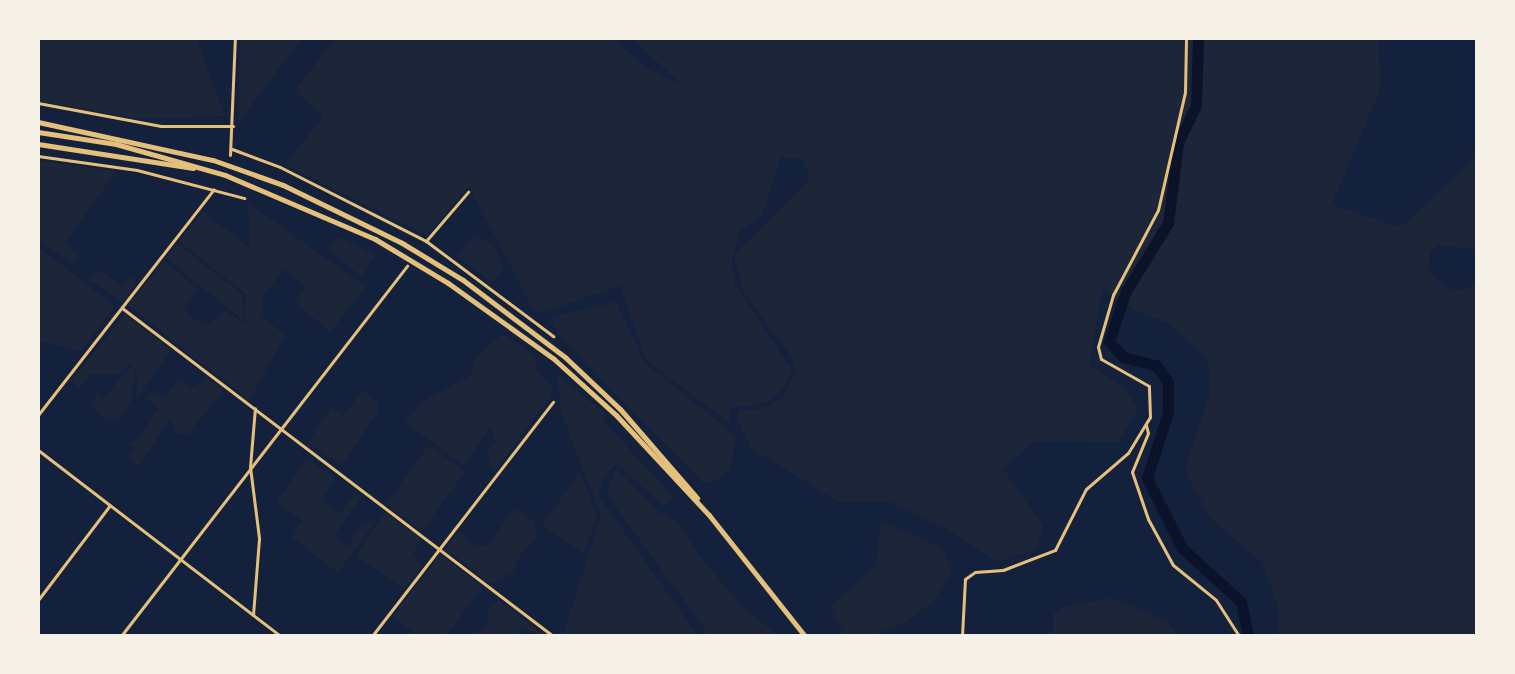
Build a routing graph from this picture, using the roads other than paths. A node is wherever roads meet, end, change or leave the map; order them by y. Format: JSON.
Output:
{"nodes":[{"id":1,"x":235,"y":38,"type":"edge"},
{"id":2,"x":1186,"y":38,"type":"edge"},
{"id":3,"x":38,"y":103,"type":"edge"},
{"id":4,"x":38,"y":122,"type":"edge"},
{"id":5,"x":233,"y":126,"type":"junction"},
{"id":6,"x":38,"y":132,"type":"edge"},
{"id":7,"x":38,"y":144,"type":"edge"},
{"id":8,"x":232,"y":149,"type":"junction"},
{"id":9,"x":230,"y":155,"type":"dead end"},
{"id":10,"x":38,"y":156,"type":"edge"},
{"id":11,"x":225,"y":175,"type":"junction"},
{"id":12,"x":214,"y":189,"type":"junction"},
{"id":13,"x":468,"y":192,"type":"dead end"},
{"id":14,"x":244,"y":198,"type":"dead end"},
{"id":15,"x":426,"y":241,"type":"junction"},
{"id":16,"x":407,"y":266,"type":"dead end"},
{"id":17,"x":122,"y":308,"type":"junction"},
{"id":18,"x":553,"y":336,"type":"dead end"},
{"id":19,"x":553,"y":402,"type":"dead end"},
{"id":20,"x":255,"y":408,"type":"junction"},
{"id":21,"x":38,"y":415,"type":"edge"},
{"id":22,"x":1146,"y":425,"type":"junction"},
{"id":23,"x":281,"y":428,"type":"junction"},
{"id":24,"x":38,"y":450,"type":"edge"},
{"id":25,"x":250,"y":467,"type":"junction"},
{"id":26,"x":110,"y":505,"type":"junction"},
{"id":27,"x":709,"y":515,"type":"junction"},
{"id":28,"x":439,"y":549,"type":"junction"},
{"id":29,"x":180,"y":559,"type":"junction"},
{"id":30,"x":38,"y":600,"type":"edge"},
{"id":31,"x":253,"y":615,"type":"junction"},
{"id":32,"x":121,"y":636,"type":"edge"},
{"id":33,"x":280,"y":636,"type":"edge"},
{"id":34,"x":372,"y":636,"type":"edge"},
{"id":35,"x":553,"y":636,"type":"edge"},
{"id":36,"x":805,"y":636,"type":"edge"},
{"id":37,"x":962,"y":636,"type":"edge"},
{"id":38,"x":1239,"y":636,"type":"edge"}],
"edges":[{"from":1,"to":5,"type":"street"},
{"from":2,"to":22,"type":"street"},
{"from":3,"to":5,"type":"street"},
{"from":4,"to":27,"type":"highway"},
{"from":5,"to":8,"type":"street"},
{"from":6,"to":11,"type":"highway"},
{"from":7,"to":11,"type":"highway"},
{"from":8,"to":9,"type":"street"},
{"from":8,"to":15,"type":"street"},
{"from":10,"to":12,"type":"street"},
{"from":11,"to":27,"type":"highway"},
{"from":12,"to":14,"type":"street"},
{"from":12,"to":17,"type":"street"},
{"from":13,"to":15,"type":"street"},
{"from":15,"to":18,"type":"street"},
{"from":16,"to":23,"type":"street"},
{"from":17,"to":20,"type":"street"},
{"from":17,"to":21,"type":"street"},
{"from":19,"to":28,"type":"street"},
{"from":20,"to":23,"type":"street"},
{"from":20,"to":25,"type":"street"},
{"from":22,"to":37,"type":"street"},
{"from":22,"to":38,"type":"street"},
{"from":23,"to":25,"type":"street"},
{"from":23,"to":28,"type":"street"},
{"from":24,"to":26,"type":"street"},
{"from":25,"to":29,"type":"street"},
{"from":25,"to":31,"type":"street"},
{"from":26,"to":29,"type":"street"},
{"from":26,"to":30,"type":"street"},
{"from":27,"to":36,"type":"highway"},
{"from":28,"to":34,"type":"street"},
{"from":28,"to":35,"type":"street"},
{"from":29,"to":31,"type":"street"},
{"from":29,"to":32,"type":"street"},
{"from":31,"to":33,"type":"street"}]}
